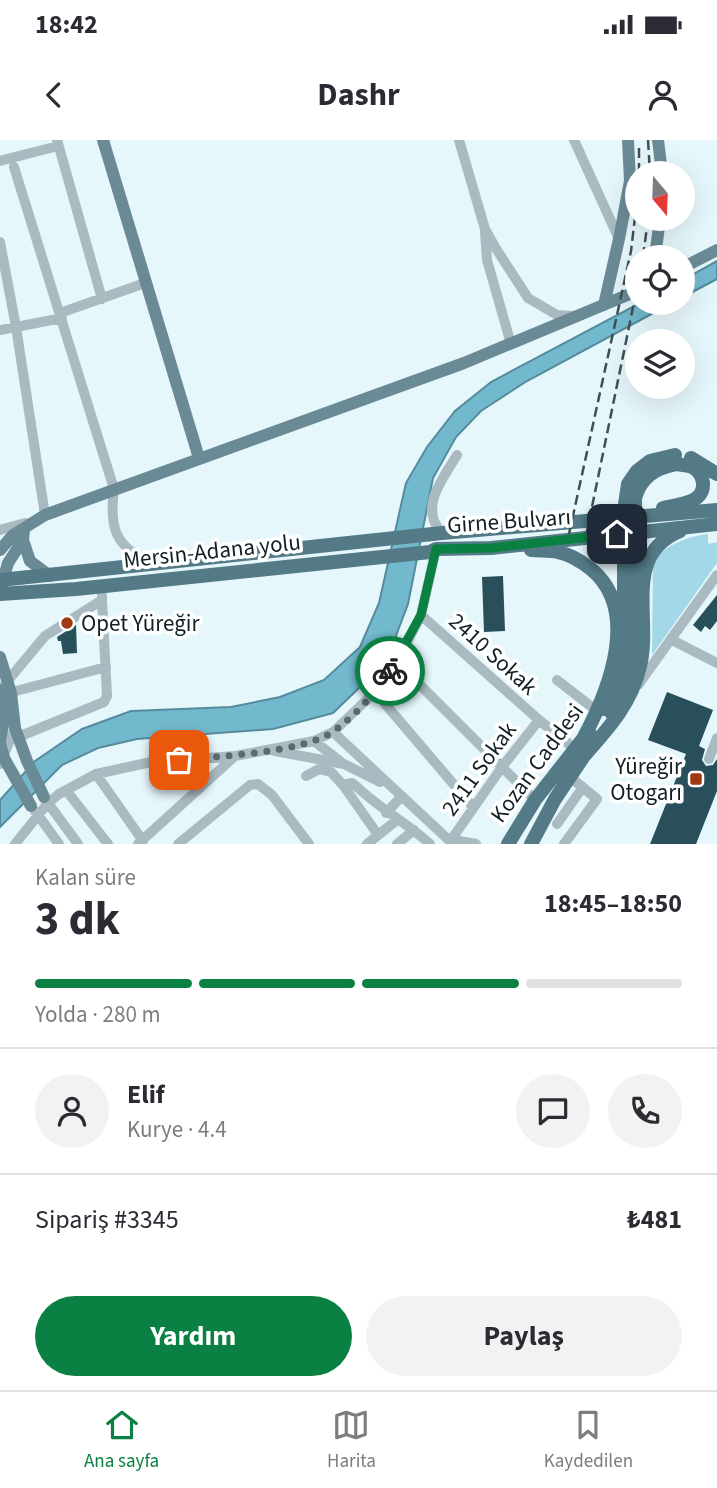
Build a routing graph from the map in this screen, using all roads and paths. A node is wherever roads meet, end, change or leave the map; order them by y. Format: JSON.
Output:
{"nodes":[{"id":1,"x":103,"y":140,"type":"edge"},
{"id":2,"x":459,"y":140,"type":"edge"},
{"id":3,"x":574,"y":140,"type":"edge"},
{"id":4,"x":628,"y":140,"type":"edge"},
{"id":5,"x":659,"y":140,"type":"edge"},
{"id":6,"x":58,"y":143,"type":"edge"},
{"id":7,"x":0,"y":161,"type":"edge"},
{"id":8,"x":661,"y":161,"type":"edge"},
{"id":9,"x":14,"y":167,"type":"dead end"},
{"id":10,"x":485,"y":229,"type":"junction"},
{"id":11,"x":619,"y":239,"type":"junction"},
{"id":12,"x":0,"y":242,"type":"edge"},
{"id":13,"x":717,"y":250,"type":"edge"},
{"id":14,"x":695,"y":261,"type":"edge"},
{"id":15,"x":145,"y":283,"type":"junction"},
{"id":16,"x":625,"y":295,"type":"edge"},
{"id":17,"x":102,"y":299,"type":"junction"},
{"id":18,"x":604,"y":305,"type":"junction"},
{"id":19,"x":61,"y":315,"type":"junction"},
{"id":20,"x":577,"y":317,"type":"junction"},
{"id":21,"x":16,"y":327,"type":"junction"},
{"id":22,"x":0,"y":330,"type":"edge"},
{"id":23,"x":511,"y":344,"type":"junction"},
{"id":24,"x":457,"y":455,"type":"dead end"},
{"id":25,"x":200,"y":458,"type":"junction"},
{"id":26,"x":675,"y":460,"type":"junction"},
{"id":27,"x":717,"y":474,"type":"edge"},
{"id":28,"x":114,"y":489,"type":"junction"},
{"id":29,"x":717,"y":510,"type":"edge"},
{"id":30,"x":45,"y":515,"type":"junction"},
{"id":31,"x":587,"y":522,"type":"junction"},
{"id":32,"x":717,"y":524,"type":"edge"},
{"id":33,"x":693,"y":526,"type":"junction"},
{"id":34,"x":0,"y":530,"type":"edge"},
{"id":35,"x":25,"y":532,"type":"junction"},
{"id":36,"x":442,"y":533,"type":"junction"},
{"id":37,"x":491,"y":548,"type":"junction"},
{"id":38,"x":0,"y":550,"type":"edge"},
{"id":39,"x":433,"y":551,"type":"junction"},
{"id":40,"x":151,"y":564,"type":"junction"},
{"id":41,"x":717,"y":575,"type":"edge"},
{"id":42,"x":50,"y":576,"type":"junction"},
{"id":43,"x":101,"y":585,"type":"junction"},
{"id":44,"x":1,"y":586,"type":"edge"},
{"id":45,"x":102,"y":600,"type":"junction"},
{"id":46,"x":421,"y":615,"type":"junction"},
{"id":47,"x":672,"y":639,"type":"junction"},
{"id":48,"x":0,"y":657,"type":"edge"},
{"id":49,"x":397,"y":662,"type":"junction"},
{"id":50,"x":717,"y":663,"type":"edge"},
{"id":51,"x":106,"y":667,"type":"junction"},
{"id":52,"x":557,"y":680,"type":"dead end"},
{"id":53,"x":4,"y":689,"type":"edge"},
{"id":54,"x":375,"y":692,"type":"junction"},
{"id":55,"x":631,"y":694,"type":"junction"},
{"id":56,"x":604,"y":711,"type":"junction"},
{"id":57,"x":539,"y":720,"type":"junction"},
{"id":58,"x":333,"y":732,"type":"junction"},
{"id":59,"x":7,"y":736,"type":"edge"},
{"id":60,"x":717,"y":738,"type":"edge"},
{"id":61,"x":314,"y":741,"type":"junction"},
{"id":62,"x":581,"y":747,"type":"junction"},
{"id":63,"x":271,"y":750,"type":"junction"},
{"id":64,"x":235,"y":756,"type":"junction"},
{"id":65,"x":709,"y":759,"type":"dead end"},
{"id":66,"x":344,"y":764,"type":"junction"},
{"id":67,"x":502,"y":767,"type":"junction"},
{"id":68,"x":5,"y":768,"type":"edge"},
{"id":69,"x":96,"y":774,"type":"junction"},
{"id":70,"x":306,"y":776,"type":"dead end"},
{"id":71,"x":570,"y":777,"type":"junction"},
{"id":72,"x":344,"y":785,"type":"junction"},
{"id":73,"x":388,"y":786,"type":"junction"},
{"id":74,"x":583,"y":787,"type":"junction"},
{"id":75,"x":66,"y":790,"type":"junction"},
{"id":76,"x":401,"y":797,"type":"junction"},
{"id":77,"x":45,"y":800,"type":"junction"},
{"id":78,"x":535,"y":800,"type":"junction"},
{"id":79,"x":473,"y":807,"type":"junction"},
{"id":80,"x":34,"y":810,"type":"junction"},
{"id":81,"x":386,"y":813,"type":"junction"},
{"id":82,"x":397,"y":820,"type":"junction"},
{"id":83,"x":551,"y":820,"type":"junction"},
{"id":84,"x":414,"y":830,"type":"junction"},
{"id":85,"x":571,"y":834,"type":"junction"},
{"id":86,"x":379,"y":835,"type":"junction"},
{"id":87,"x":451,"y":841,"type":"edge"},
{"id":88,"x":141,"y":842,"type":"edge"},
{"id":89,"x":303,"y":842,"type":"edge"},
{"id":90,"x":532,"y":842,"type":"edge"},
{"id":91,"x":17,"y":843,"type":"edge"},
{"id":92,"x":60,"y":844,"type":"edge"},
{"id":93,"x":78,"y":844,"type":"edge"},
{"id":94,"x":108,"y":844,"type":"edge"},
{"id":95,"x":178,"y":844,"type":"edge"},
{"id":96,"x":367,"y":844,"type":"edge"},
{"id":97,"x":397,"y":844,"type":"edge"},
{"id":98,"x":430,"y":844,"type":"edge"},
{"id":99,"x":476,"y":844,"type":"edge"},
{"id":100,"x":508,"y":844,"type":"edge"},
{"id":101,"x":564,"y":844,"type":"edge"}],
"edges":[{"from":1,"to":15,"type":"main road"},
{"from":2,"to":10,"type":"street"},
{"from":3,"to":11,"type":"street"},
{"from":4,"to":11,"type":"main road"},
{"from":5,"to":8,"type":"main road"},
{"from":6,"to":7,"type":"street"},
{"from":6,"to":17,"type":"street"},
{"from":9,"to":19,"type":"street"},
{"from":10,"to":20,"type":"street"},
{"from":10,"to":23,"type":"street"},
{"from":11,"to":18,"type":"main road"},
{"from":12,"to":21,"type":"street"},
{"from":13,"to":14,"type":"main road"},
{"from":15,"to":17,"type":"street"},
{"from":15,"to":25,"type":"main road"},
{"from":16,"to":18,"type":"main road"},
{"from":17,"to":19,"type":"street"},
{"from":18,"to":20,"type":"main road"},
{"from":19,"to":21,"type":"street"},
{"from":19,"to":28,"type":"street"},
{"from":20,"to":23,"type":"main road"},
{"from":21,"to":22,"type":"street"},
{"from":21,"to":30,"type":"street"},
{"from":23,"to":25,"type":"main road"},
{"from":24,"to":36,"type":"street"},
{"from":25,"to":28,"type":"main road"},
{"from":26,"to":27,"type":"highway"},
{"from":26,"to":31,"type":"highway"},
{"from":26,"to":56,"type":"highway","bridge":true},
{"from":28,"to":30,"type":"main road"},
{"from":28,"to":40,"type":"street"},
{"from":29,"to":31,"type":"highway","name":"Girne Bulvarı"},
{"from":30,"to":35,"type":"main road"},
{"from":31,"to":36,"type":"highway","name":"Girne Bulvarı"},
{"from":32,"to":33,"type":"highway","name":"Girne Bulvarı"},
{"from":33,"to":37,"type":"highway","name":"Girne Bulvarı"},
{"from":33,"to":55,"type":"highway"},
{"from":34,"to":35,"type":"street"},
{"from":35,"to":38,"type":"main road"},
{"from":35,"to":42,"type":"main road"},
{"from":35,"to":44,"type":"main road"},
{"from":36,"to":40,"type":"highway"},
{"from":37,"to":39,"type":"highway","name":"Girne Bulvarı"},
{"from":37,"to":56,"type":"highway"},
{"from":39,"to":43,"type":"highway","name":"Mersin-Adana yolu"},
{"from":39,"to":46,"type":"street"},
{"from":40,"to":42,"type":"highway"},
{"from":41,"to":47,"type":"street"},
{"from":42,"to":44,"type":"highway"},
{"from":43,"to":44,"type":"highway","name":"Mersin-Adana yolu"},
{"from":43,"to":45,"type":"street"},
{"from":45,"to":51,"type":"street"},
{"from":45,"to":53,"type":"street"},
{"from":46,"to":49,"type":"street"},
{"from":46,"to":57,"type":"street","name":"2410 Sokak"},
{"from":47,"to":50,"type":"street"},
{"from":47,"to":55,"type":"street"},
{"from":48,"to":53,"type":"main road"},
{"from":49,"to":54,"type":"street"},
{"from":49,"to":67,"type":"street"},
{"from":51,"to":53,"type":"street"},
{"from":51,"to":59,"type":"street"},
{"from":52,"to":56,"type":"street"},
{"from":53,"to":59,"type":"main road"},
{"from":54,"to":58,"type":"street"},
{"from":54,"to":79,"type":"street"},
{"from":55,"to":62,"type":"highway"},
{"from":56,"to":62,"type":"highway","name":"Kozan Caddesi"},
{"from":57,"to":62,"type":"street","name":"2410 Sokak"},
{"from":57,"to":67,"type":"street","name":"2411 Sokak"},
{"from":58,"to":61,"type":"street"},
{"from":58,"to":73,"type":"street"},
{"from":59,"to":68,"type":"main road"},
{"from":59,"to":68,"type":"street"},
{"from":59,"to":77,"type":"main road"},
{"from":60,"to":65,"type":"street"},
{"from":61,"to":63,"type":"street"},
{"from":61,"to":66,"type":"street"},
{"from":62,"to":71,"type":"highway","name":"Kozan Caddesi"},
{"from":62,"to":78,"type":"highway","name":"Kozan Caddesi"},
{"from":63,"to":64,"type":"street"},
{"from":63,"to":66,"type":"street"},
{"from":64,"to":69,"type":"street"},
{"from":64,"to":88,"type":"street"},
{"from":66,"to":73,"type":"street"},
{"from":67,"to":78,"type":"street"},
{"from":67,"to":79,"type":"street","name":"2411 Sokak"},
{"from":68,"to":80,"type":"main road"},
{"from":69,"to":75,"type":"street"},
{"from":69,"to":88,"type":"street"},
{"from":70,"to":72,"type":"street"},
{"from":71,"to":74,"type":"street"},
{"from":71,"to":83,"type":"highway","name":"Kozan Caddesi"},
{"from":72,"to":81,"type":"street"},
{"from":72,"to":86,"type":"street"},
{"from":73,"to":76,"type":"street"},
{"from":74,"to":83,"type":"street"},
{"from":74,"to":85,"type":"street"},
{"from":75,"to":77,"type":"street"},
{"from":75,"to":94,"type":"street"},
{"from":76,"to":81,"type":"street"},
{"from":76,"to":87,"type":"street"},
{"from":77,"to":80,"type":"street"},
{"from":77,"to":93,"type":"street"},
{"from":78,"to":100,"type":"highway","name":"Kozan Caddesi"},
{"from":79,"to":87,"type":"street","name":"2411 Sokak"},
{"from":80,"to":91,"type":"street"},
{"from":80,"to":92,"type":"street"},
{"from":81,"to":82,"type":"street"},
{"from":82,"to":84,"type":"street"},
{"from":82,"to":86,"type":"street"},
{"from":83,"to":85,"type":"street"},
{"from":83,"to":90,"type":"highway","name":"Kozan Caddesi"},
{"from":84,"to":97,"type":"street"},
{"from":84,"to":98,"type":"street"},
{"from":85,"to":101,"type":"street"},
{"from":86,"to":96,"type":"street"},
{"from":87,"to":99,"type":"street"},
{"from":89,"to":95,"type":"street"}]}
